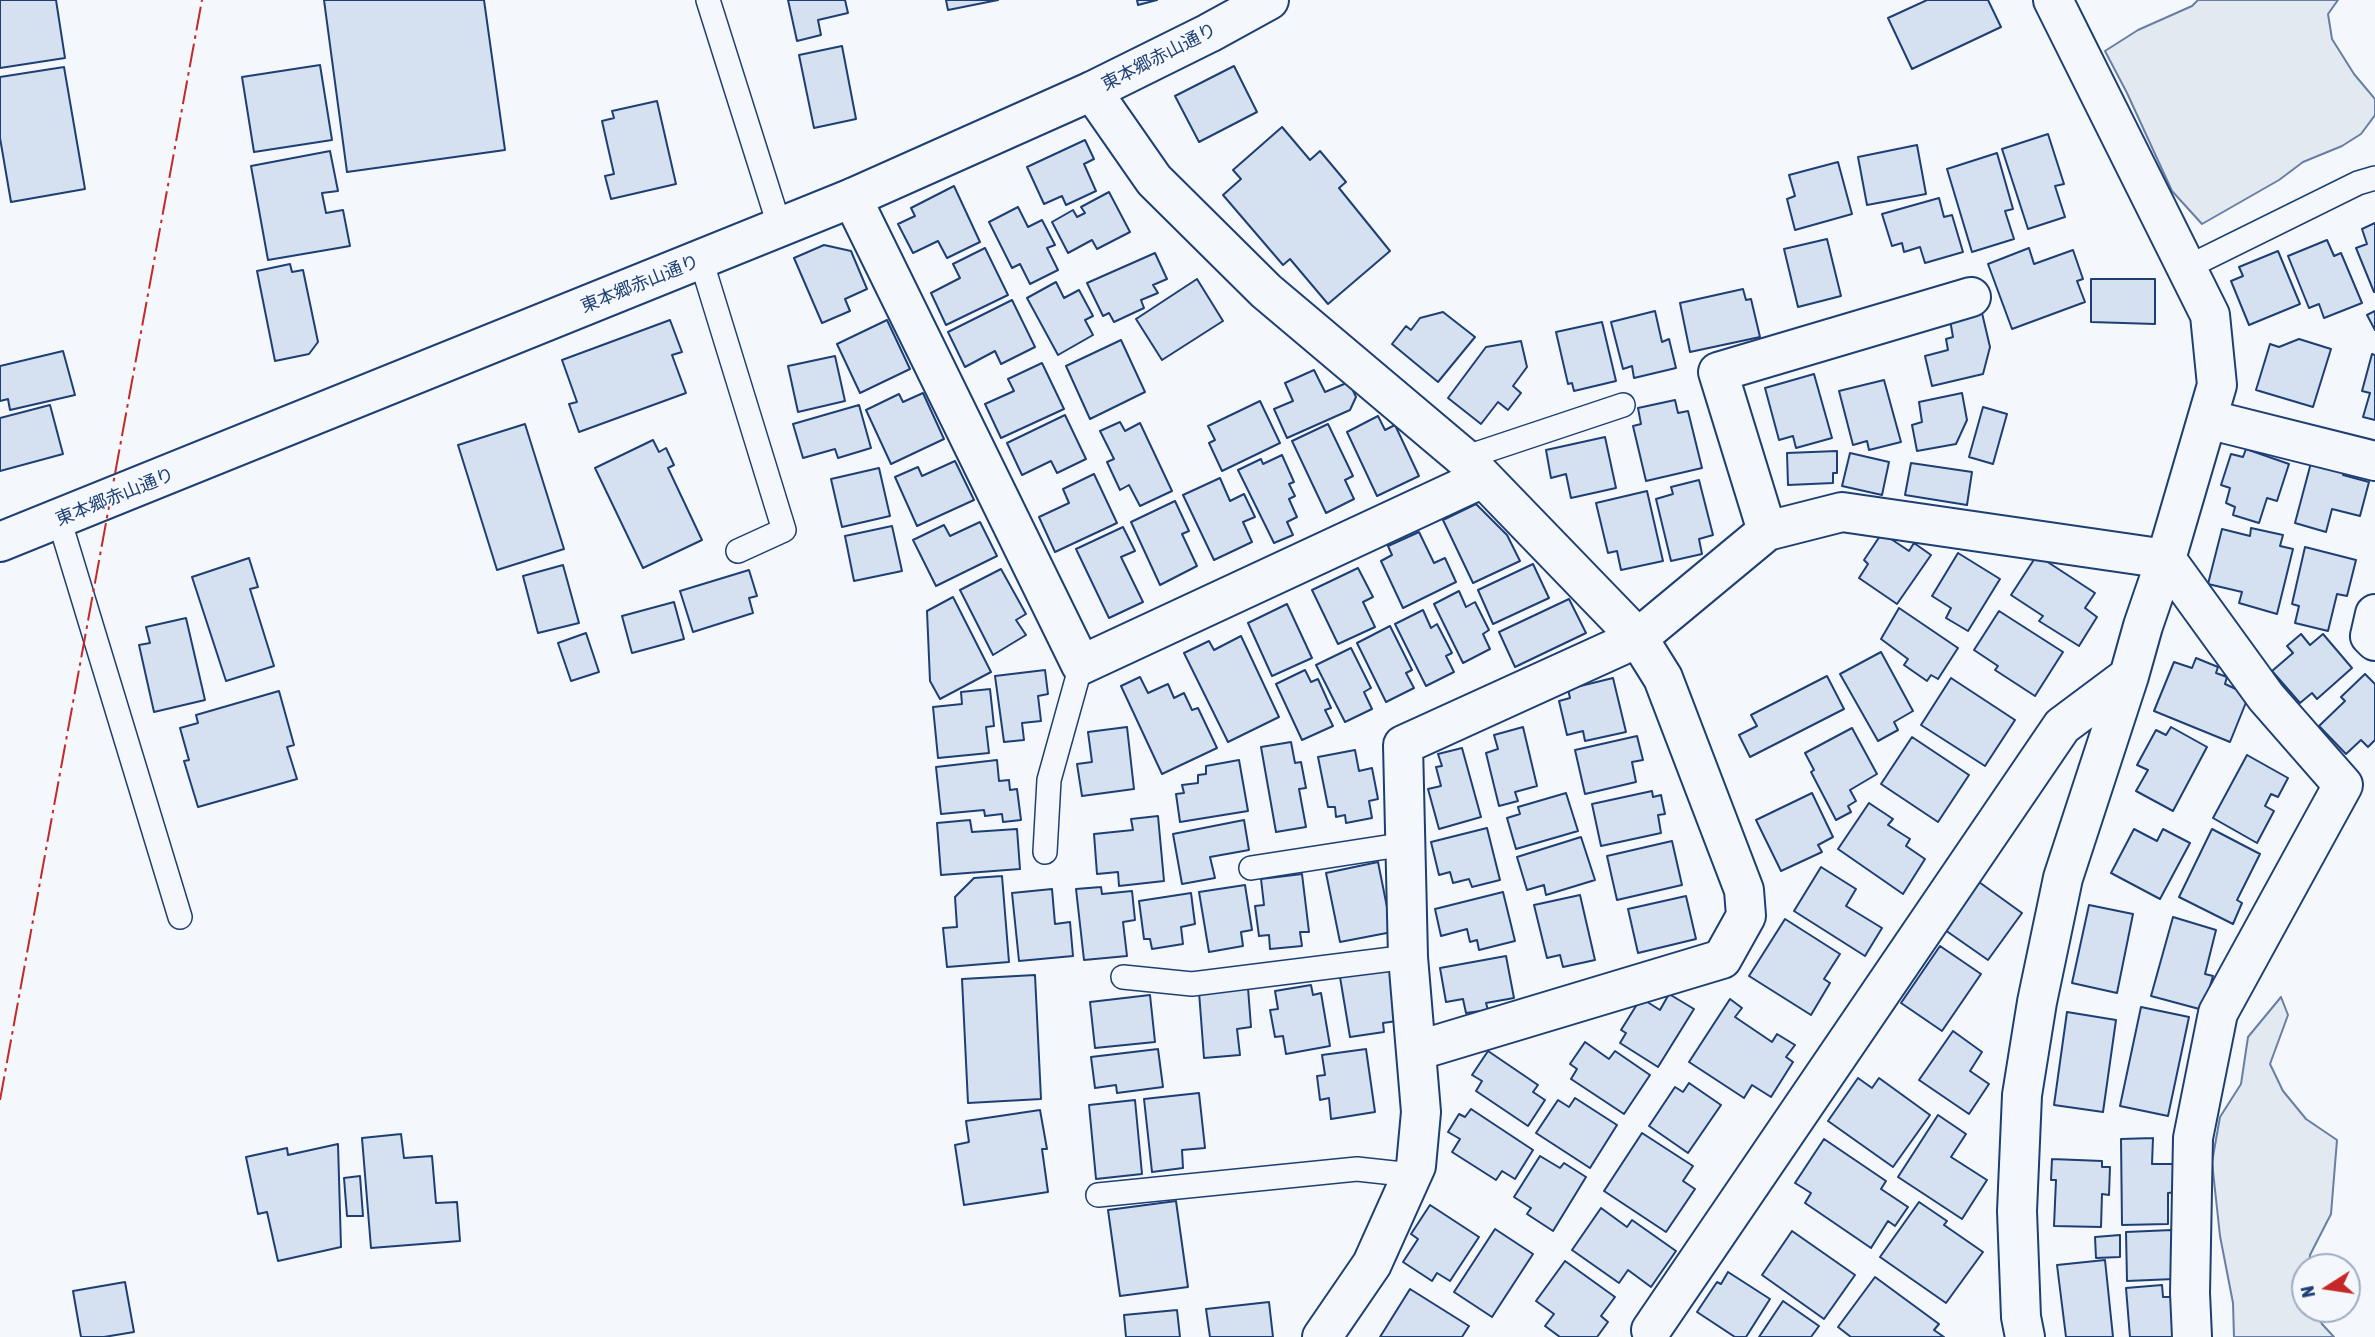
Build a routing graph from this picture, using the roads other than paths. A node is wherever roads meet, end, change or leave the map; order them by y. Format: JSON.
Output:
{"nodes":[{"id":1,"x":708,"y":0,"type":"edge"},
{"id":2,"x":1269,"y":0,"type":"edge"},
{"id":3,"x":2053,"y":0,"type":"edge"},
{"id":4,"x":1092,"y":91,"type":"junction"},
{"id":5,"x":2375,"y":178,"type":"edge"},
{"id":6,"x":852,"y":198,"type":"junction"},
{"id":7,"x":780,"y":228,"type":"junction"},
{"id":8,"x":701,"y":260,"type":"junction"},
{"id":9,"x":2186,"y":268,"type":"junction"},
{"id":10,"x":1971,"y":297,"type":"dead end"},
{"id":11,"x":1623,"y":405,"type":"dead end"},
{"id":12,"x":2207,"y":419,"type":"junction"},
{"id":13,"x":2375,"y":461,"type":"edge"},
{"id":14,"x":1473,"y":468,"type":"junction"},
{"id":15,"x":59,"y":519,"type":"junction"},
{"id":16,"x":1767,"y":531,"type":"junction"},
{"id":17,"x":0,"y":542,"type":"edge"},
{"id":18,"x":738,"y":551,"type":"dead end"},
{"id":19,"x":2166,"y":559,"type":"junction"},
{"id":20,"x":2375,"y":614,"type":"edge"},
{"id":21,"x":1638,"y":638,"type":"junction"},
{"id":22,"x":2375,"y":641,"type":"edge"},
{"id":23,"x":1081,"y":665,"type":"junction"},
{"id":24,"x":2129,"y":676,"type":"junction"},
{"id":25,"x":1406,"y":844,"type":"junction"},
{"id":26,"x":1045,"y":852,"type":"dead end"},
{"id":27,"x":1251,"y":868,"type":"dead end"},
{"id":28,"x":180,"y":916,"type":"dead end"},
{"id":29,"x":1408,"y":957,"type":"junction"},
{"id":30,"x":1124,"y":977,"type":"dead end"},
{"id":31,"x":1416,"y":1051,"type":"junction"},
{"id":32,"x":1412,"y":1175,"type":"junction"},
{"id":33,"x":1098,"y":1195,"type":"dead end"},
{"id":34,"x":2018,"y":1330,"type":"edge"},
{"id":35,"x":1652,"y":1335,"type":"edge"},
{"id":36,"x":1322,"y":1337,"type":"edge"},
{"id":37,"x":2192,"y":1337,"type":"edge"}],
"edges":[{"from":1,"to":7,"type":"lane"},
{"from":2,"to":4,"type":"street","name":"東本郷赤山通り"},
{"from":3,"to":9,"type":"street"},
{"from":4,"to":6,"type":"street","name":"東本郷赤山通り"},
{"from":4,"to":14,"type":"street"},
{"from":5,"to":9,"type":"lane"},
{"from":6,"to":7,"type":"street","name":"東本郷赤山通り"},
{"from":6,"to":23,"type":"street"},
{"from":7,"to":8,"type":"street","name":"東本郷赤山通り"},
{"from":8,"to":15,"type":"street","name":"東本郷赤山通り"},
{"from":8,"to":18,"type":"lane"},
{"from":9,"to":12,"type":"street"},
{"from":10,"to":16,"type":"street"},
{"from":11,"to":14,"type":"lane"},
{"from":12,"to":13,"type":"street"},
{"from":12,"to":19,"type":"street"},
{"from":14,"to":21,"type":"street"},
{"from":14,"to":23,"type":"street"},
{"from":15,"to":17,"type":"street","name":"東本郷赤山通り"},
{"from":15,"to":28,"type":"lane"},
{"from":16,"to":19,"type":"street"},
{"from":16,"to":21,"type":"street"},
{"from":19,"to":24,"type":"street"},
{"from":19,"to":37,"type":"street"},
{"from":20,"to":22,"type":"street"},
{"from":21,"to":25,"type":"street"},
{"from":21,"to":31,"type":"street"},
{"from":23,"to":26,"type":"lane"},
{"from":24,"to":34,"type":"street"},
{"from":24,"to":35,"type":"street"},
{"from":25,"to":27,"type":"lane"},
{"from":25,"to":29,"type":"street"},
{"from":29,"to":30,"type":"lane"},
{"from":29,"to":31,"type":"street"},
{"from":31,"to":32,"type":"street"},
{"from":32,"to":33,"type":"lane"},
{"from":32,"to":36,"type":"street"}]}
